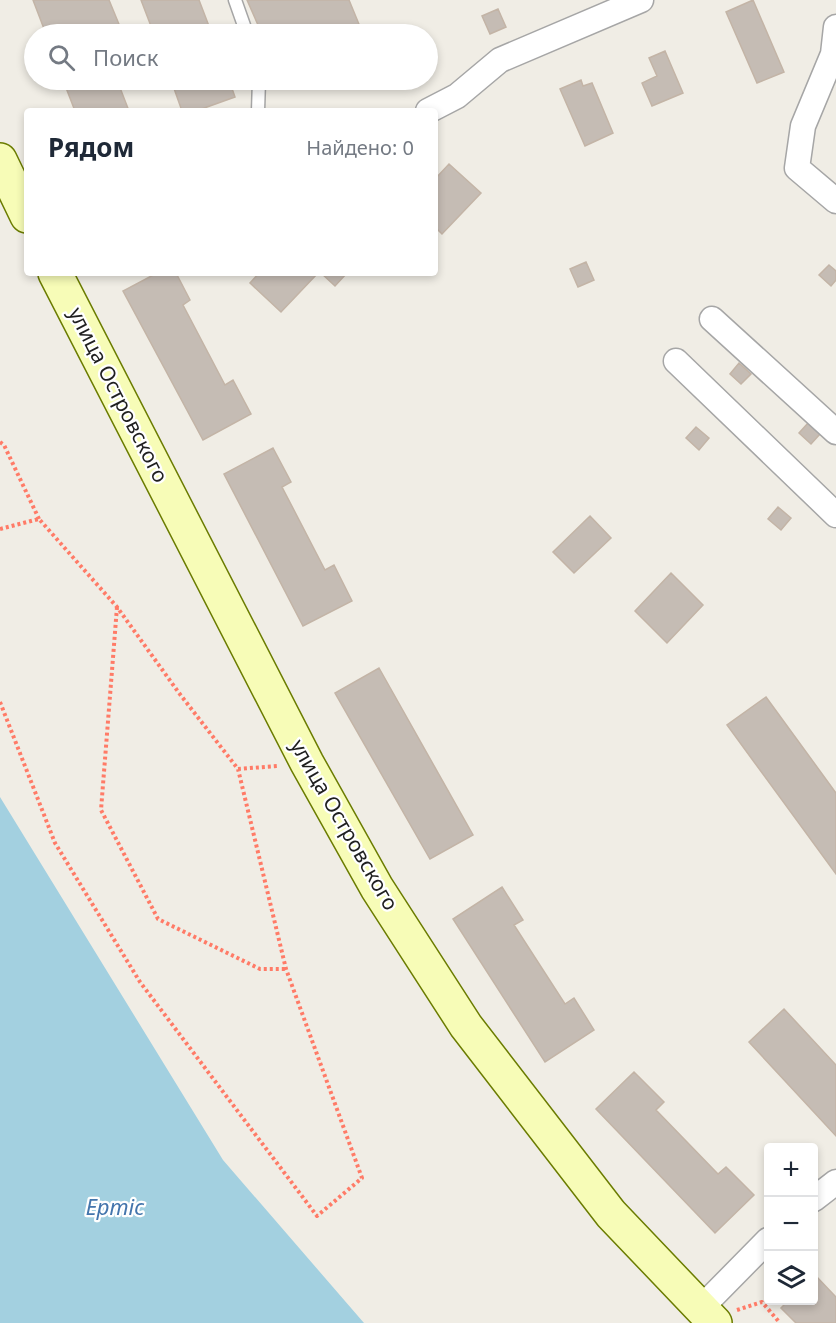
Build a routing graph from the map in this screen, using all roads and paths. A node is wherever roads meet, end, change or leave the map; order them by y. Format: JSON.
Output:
{"nodes":[{"id":1,"x":235,"y":0,"type":"edge"},
{"id":2,"x":641,"y":0,"type":"edge"},
{"id":3,"x":243,"y":24,"type":"edge"},
{"id":4,"x":836,"y":27,"type":"edge"},
{"id":5,"x":259,"y":90,"type":"edge"},
{"id":6,"x":258,"y":108,"type":"edge"},
{"id":7,"x":434,"y":108,"type":"edge"},
{"id":8,"x":0,"y":160,"type":"edge"},
{"id":9,"x":836,"y":201,"type":"edge"},
{"id":10,"x":24,"y":210,"type":"edge"},
{"id":11,"x":57,"y":276,"type":"edge"},
{"id":12,"x":712,"y":319,"type":"dead end"},
{"id":13,"x":676,"y":361,"type":"dead end"},
{"id":14,"x":836,"y":432,"type":"edge"},
{"id":15,"x":0,"y":442,"type":"edge"},
{"id":16,"x":836,"y":515,"type":"edge"},
{"id":17,"x":39,"y":519,"type":"junction"},
{"id":18,"x":0,"y":529,"type":"edge"},
{"id":19,"x":117,"y":607,"type":"junction"},
{"id":20,"x":0,"y":702,"type":"edge"},
{"id":21,"x":307,"y":763,"type":"junction"},
{"id":22,"x":238,"y":769,"type":"junction"},
{"id":23,"x":286,"y":969,"type":"junction"},
{"id":24,"x":836,"y":1182,"type":"edge"},
{"id":25,"x":816,"y":1197,"type":"edge"},
{"id":26,"x":764,"y":1245,"type":"edge"},
{"id":27,"x":762,"y":1302,"type":"dead end"},
{"id":28,"x":708,"y":1316,"type":"edge"},
{"id":29,"x":780,"y":1323,"type":"edge"}],
"edges":[{"from":1,"to":3,"type":"lane"},
{"from":2,"to":7,"type":"street"},
{"from":4,"to":9,"type":"street"},
{"from":5,"to":6,"type":"lane"},
{"from":8,"to":10,"type":"main road"},
{"from":11,"to":21,"type":"main road","name":"улица Островского"},
{"from":12,"to":14,"type":"street"},
{"from":13,"to":16,"type":"street"},
{"from":15,"to":17,"type":"path"},
{"from":17,"to":18,"type":"path"},
{"from":17,"to":19,"type":"path"},
{"from":19,"to":22,"type":"path"},
{"from":19,"to":23,"type":"path"},
{"from":20,"to":23,"type":"path"},
{"from":21,"to":22,"type":"path"},
{"from":21,"to":28,"type":"main road","name":"улица Островского"},
{"from":22,"to":23,"type":"path"},
{"from":24,"to":25,"type":"street"},
{"from":26,"to":28,"type":"street"},
{"from":27,"to":29,"type":"path"}]}
